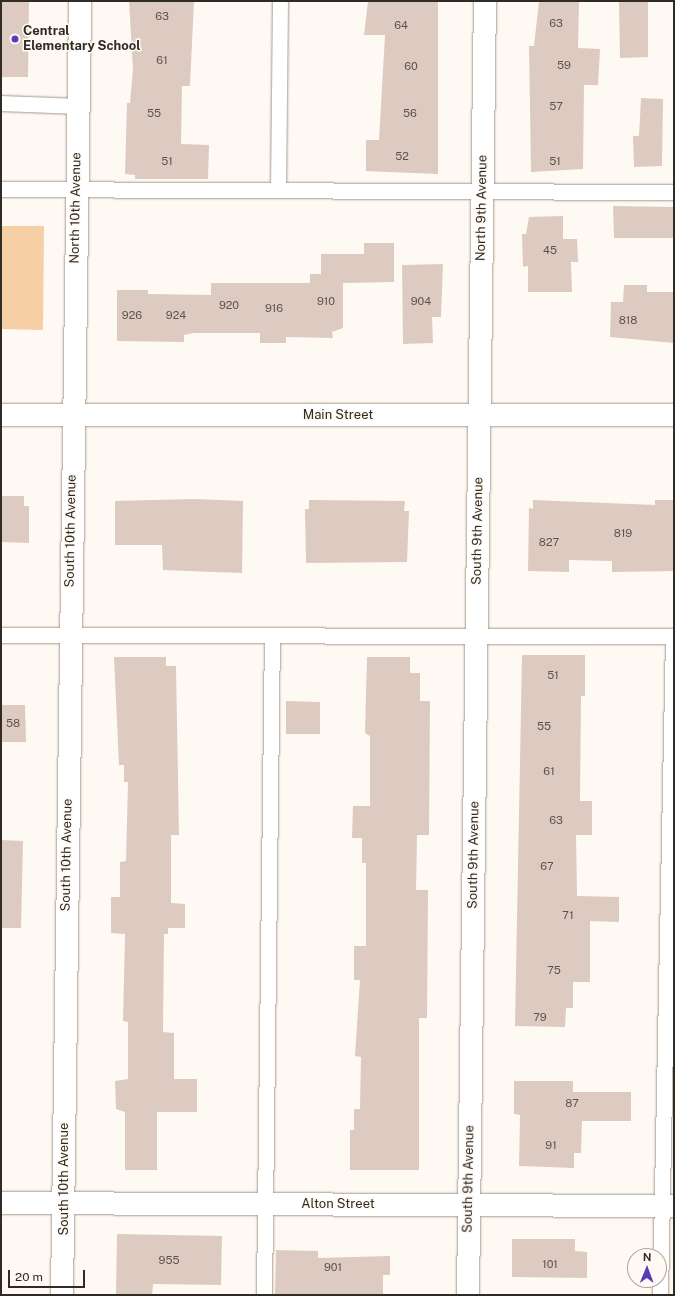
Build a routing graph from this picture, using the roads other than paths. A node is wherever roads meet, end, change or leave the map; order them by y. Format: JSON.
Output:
{"nodes":[{"id":1,"x":80,"y":1,"type":"edge"},
{"id":2,"x":280,"y":1,"type":"edge"},
{"id":3,"x":485,"y":1,"type":"edge"},
{"id":4,"x":1,"y":103,"type":"edge"},
{"id":5,"x":78,"y":106,"type":"junction"},
{"id":6,"x":1,"y":189,"type":"edge"},
{"id":7,"x":77,"y":190,"type":"junction"},
{"id":8,"x":278,"y":190,"type":"junction"},
{"id":9,"x":482,"y":191,"type":"junction"},
{"id":10,"x":674,"y":192,"type":"edge"},
{"id":11,"x":1,"y":415,"type":"edge"},
{"id":12,"x":72,"y":415,"type":"junction"},
{"id":13,"x":479,"y":415,"type":"junction"},
{"id":14,"x":674,"y":415,"type":"edge"},
{"id":15,"x":1,"y":635,"type":"edge"},
{"id":16,"x":70,"y":635,"type":"junction"},
{"id":17,"x":272,"y":635,"type":"junction"},
{"id":18,"x":476,"y":636,"type":"junction"},
{"id":19,"x":674,"y":636,"type":"edge"},
{"id":20,"x":1,"y":1203,"type":"edge"},
{"id":21,"x":63,"y":1203,"type":"junction"},
{"id":22,"x":264,"y":1204,"type":"junction"},
{"id":23,"x":469,"y":1205,"type":"junction"},
{"id":24,"x":667,"y":1206,"type":"edge"},
{"id":25,"x":62,"y":1295,"type":"edge"},
{"id":26,"x":264,"y":1295,"type":"edge"},
{"id":27,"x":468,"y":1295,"type":"edge"},
{"id":28,"x":660,"y":1295,"type":"edge"}],
"edges":[{"from":1,"to":5,"type":"street","name":"North 10th Avenue"},
{"from":2,"to":8,"type":"lane"},
{"from":3,"to":9,"type":"street","name":"North 9th Avenue"},
{"from":4,"to":5,"type":"lane"},
{"from":5,"to":7,"type":"street","name":"North 10th Avenue"},
{"from":6,"to":7,"type":"lane"},
{"from":7,"to":8,"type":"lane"},
{"from":7,"to":12,"type":"street","name":"North 10th Avenue"},
{"from":8,"to":9,"type":"lane"},
{"from":9,"to":10,"type":"lane"},
{"from":9,"to":13,"type":"street","name":"North 9th Avenue"},
{"from":11,"to":12,"type":"street","name":"Main Street"},
{"from":12,"to":13,"type":"street","name":"Main Street"},
{"from":12,"to":16,"type":"street","name":"South 10th Avenue"},
{"from":13,"to":14,"type":"street","name":"Main Street"},
{"from":13,"to":18,"type":"street","name":"South 9th Avenue"},
{"from":15,"to":16,"type":"lane"},
{"from":16,"to":17,"type":"lane"},
{"from":16,"to":21,"type":"street","name":"South 10th Avenue"},
{"from":17,"to":18,"type":"lane"},
{"from":17,"to":22,"type":"lane"},
{"from":18,"to":19,"type":"lane"},
{"from":18,"to":23,"type":"street","name":"South 9th Avenue"},
{"from":19,"to":24,"type":"lane"},
{"from":20,"to":21,"type":"street","name":"Alton Street"},
{"from":21,"to":22,"type":"street","name":"Alton Street"},
{"from":21,"to":25,"type":"street","name":"South 10th Avenue"},
{"from":22,"to":23,"type":"street","name":"Alton Street"},
{"from":22,"to":26,"type":"lane"},
{"from":23,"to":24,"type":"street","name":"Alton Street"},
{"from":23,"to":27,"type":"street","name":"South 9th Avenue"},
{"from":24,"to":28,"type":"lane"}]}
